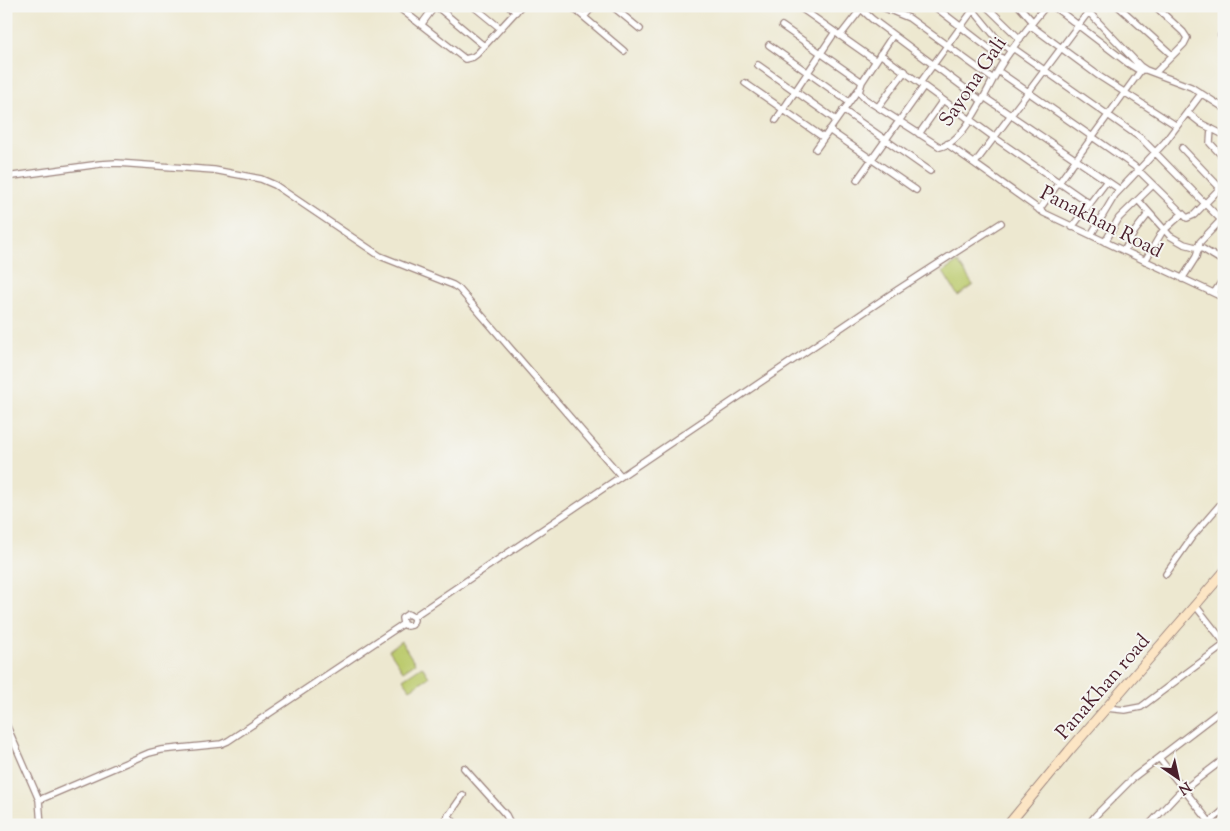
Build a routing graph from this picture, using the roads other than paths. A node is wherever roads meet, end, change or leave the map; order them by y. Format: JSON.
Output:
{"nodes":[{"id":1,"x":397,"y":6,"type":"edge"},
{"id":2,"x":436,"y":6,"type":"edge"},
{"id":3,"x":474,"y":6,"type":"edge"},
{"id":4,"x":509,"y":6,"type":"edge"},
{"id":5,"x":521,"y":6,"type":"edge"},
{"id":6,"x":571,"y":6,"type":"edge"},
{"id":7,"x":593,"y":6,"type":"edge"},
{"id":8,"x":612,"y":6,"type":"edge"},
{"id":9,"x":798,"y":6,"type":"edge"},
{"id":10,"x":880,"y":6,"type":"edge"},
{"id":11,"x":934,"y":6,"type":"edge"},
{"id":12,"x":986,"y":6,"type":"edge"},
{"id":13,"x":1019,"y":6,"type":"edge"},
{"id":14,"x":1046,"y":6,"type":"edge"},
{"id":15,"x":1053,"y":6,"type":"edge"},
{"id":16,"x":1083,"y":6,"type":"edge"},
{"id":17,"x":1118,"y":6,"type":"edge"},
{"id":18,"x":1155,"y":6,"type":"edge"},
{"id":19,"x":859,"y":8,"type":"edge"},
{"id":20,"x":972,"y":8,"type":"edge"},
{"id":21,"x":1088,"y":11,"type":"junction"},
{"id":22,"x":516,"y":12,"type":"junction"},
{"id":23,"x":584,"y":17,"type":"junction"},
{"id":24,"x":1032,"y":24,"type":"junction"},
{"id":25,"x":420,"y":25,"type":"junction"},
{"id":26,"x":1077,"y":25,"type":"junction"},
{"id":27,"x":782,"y":26,"type":"dead end"},
{"id":28,"x":960,"y":27,"type":"junction"},
{"id":29,"x":500,"y":28,"type":"junction"},
{"id":30,"x":640,"y":29,"type":"dead end"},
{"id":31,"x":837,"y":34,"type":"junction"},
{"id":32,"x":893,"y":35,"type":"junction"},
{"id":33,"x":1020,"y":39,"type":"junction"},
{"id":34,"x":769,"y":45,"type":"dead end"},
{"id":35,"x":947,"y":45,"type":"junction"},
{"id":36,"x":484,"y":46,"type":"junction"},
{"id":37,"x":1060,"y":48,"type":"junction"},
{"id":38,"x":1012,"y":50,"type":"junction"},
{"id":39,"x":624,"y":51,"type":"dead end"},
{"id":40,"x":821,"y":53,"type":"junction"},
{"id":41,"x":880,"y":54,"type":"junction"},
{"id":42,"x":1172,"y":55,"type":"junction"},
{"id":43,"x":1004,"y":60,"type":"junction"},
{"id":44,"x":876,"y":61,"type":"junction"},
{"id":45,"x":758,"y":65,"type":"dead end"},
{"id":46,"x":933,"y":65,"type":"junction"},
{"id":47,"x":1044,"y":69,"type":"junction"},
{"id":48,"x":1144,"y":70,"type":"junction"},
{"id":49,"x":998,"y":71,"type":"junction"},
{"id":50,"x":904,"y":72,"type":"junction"},
{"id":51,"x":808,"y":73,"type":"junction"},
{"id":52,"x":1155,"y":73,"type":"junction"},
{"id":53,"x":993,"y":79,"type":"junction"},
{"id":54,"x":862,"y":82,"type":"junction"},
{"id":55,"x":745,"y":83,"type":"dead end"},
{"id":56,"x":922,"y":84,"type":"junction"},
{"id":57,"x":858,"y":90,"type":"junction"},
{"id":58,"x":795,"y":91,"type":"junction"},
{"id":59,"x":1027,"y":92,"type":"junction"},
{"id":60,"x":1126,"y":92,"type":"junction"},
{"id":61,"x":1201,"y":94,"type":"junction"},
{"id":62,"x":983,"y":99,"type":"junction"},
{"id":63,"x":943,"y":100,"type":"junction"},
{"id":64,"x":849,"y":102,"type":"junction"},
{"id":65,"x":878,"y":108,"type":"junction"},
{"id":66,"x":1224,"y":108,"type":"edge"},
{"id":67,"x":782,"y":110,"type":"junction"},
{"id":68,"x":843,"y":110,"type":"junction"},
{"id":69,"x":1188,"y":113,"type":"junction"},
{"id":70,"x":1011,"y":115,"type":"junction"},
{"id":71,"x":1109,"y":115,"type":"junction"},
{"id":72,"x":776,"y":120,"type":"dead end"},
{"id":73,"x":836,"y":120,"type":"junction"},
{"id":74,"x":970,"y":120,"type":"junction"},
{"id":75,"x":899,"y":121,"type":"junction"},
{"id":76,"x":1177,"y":126,"type":"junction"},
{"id":77,"x":1211,"y":129,"type":"junction"},
{"id":78,"x":829,"y":130,"type":"junction"},
{"id":79,"x":919,"y":134,"type":"junction"},
{"id":80,"x":1224,"y":135,"type":"edge"},
{"id":81,"x":824,"y":138,"type":"junction"},
{"id":82,"x":995,"y":138,"type":"junction"},
{"id":83,"x":1093,"y":138,"type":"junction"},
{"id":84,"x":886,"y":140,"type":"junction"},
{"id":85,"x":947,"y":144,"type":"junction"},
{"id":86,"x":1182,"y":148,"type":"dead end"},
{"id":87,"x":816,"y":149,"type":"dead end"},
{"id":88,"x":1155,"y":153,"type":"junction"},
{"id":89,"x":1224,"y":158,"type":"edge"},
{"id":90,"x":872,"y":159,"type":"junction"},
{"id":91,"x":1076,"y":160,"type":"junction"},
{"id":92,"x":976,"y":163,"type":"junction"},
{"id":93,"x":1139,"y":170,"type":"junction"},
{"id":94,"x":930,"y":171,"type":"dead end"},
{"id":95,"x":6,"y":177,"type":"edge"},
{"id":96,"x":857,"y":180,"type":"dead end"},
{"id":97,"x":1107,"y":181,"type":"junction"},
{"id":98,"x":1059,"y":183,"type":"junction"},
{"id":99,"x":1153,"y":185,"type":"junction"},
{"id":100,"x":1222,"y":188,"type":"edge"},
{"id":101,"x":1120,"y":189,"type":"junction"},
{"id":102,"x":916,"y":190,"type":"dead end"},
{"id":103,"x":1138,"y":200,"type":"junction"},
{"id":104,"x":1090,"y":204,"type":"junction"},
{"id":105,"x":1205,"y":204,"type":"junction"},
{"id":106,"x":1039,"y":210,"type":"junction"},
{"id":107,"x":1150,"y":213,"type":"junction"},
{"id":108,"x":1182,"y":214,"type":"junction"},
{"id":109,"x":1222,"y":222,"type":"edge"},
{"id":110,"x":1000,"y":223,"type":"dead end"},
{"id":111,"x":1072,"y":227,"type":"junction"},
{"id":112,"x":1164,"y":229,"type":"junction"},
{"id":113,"x":1091,"y":235,"type":"junction"},
{"id":114,"x":1105,"y":242,"type":"junction"},
{"id":115,"x":1198,"y":247,"type":"junction"},
{"id":116,"x":1124,"y":251,"type":"junction"},
{"id":117,"x":1145,"y":261,"type":"junction"},
{"id":118,"x":1224,"y":262,"type":"edge"},
{"id":119,"x":1224,"y":278,"type":"edge"},
{"id":120,"x":1182,"y":279,"type":"junction"},
{"id":121,"x":1214,"y":294,"type":"junction"},
{"id":122,"x":1224,"y":298,"type":"edge"},
{"id":123,"x":621,"y":476,"type":"junction"},
{"id":124,"x":1224,"y":500,"type":"edge"},
{"id":125,"x":1224,"y":573,"type":"edge"},
{"id":126,"x":1166,"y":574,"type":"dead end"},
{"id":127,"x":1195,"y":605,"type":"junction"},
{"id":128,"x":1224,"y":643,"type":"edge"},
{"id":129,"x":1106,"y":708,"type":"junction"},
{"id":130,"x":1224,"y":708,"type":"edge"},
{"id":131,"x":6,"y":724,"type":"edge"},
{"id":132,"x":1159,"y":758,"type":"junction"},
{"id":133,"x":1224,"y":759,"type":"edge"},
{"id":134,"x":464,"y":768,"type":"dead end"},
{"id":135,"x":1184,"y":789,"type":"junction"},
{"id":136,"x":463,"y":795,"type":"dead end"},
{"id":137,"x":39,"y":800,"type":"junction"},
{"id":138,"x":1224,"y":810,"type":"edge"},
{"id":139,"x":448,"y":815,"type":"junction"},
{"id":140,"x":1211,"y":823,"type":"edge"},
{"id":141,"x":40,"y":825,"type":"edge"},
{"id":142,"x":442,"y":825,"type":"edge"},
{"id":143,"x":456,"y":825,"type":"edge"},
{"id":144,"x":511,"y":825,"type":"edge"},
{"id":145,"x":1008,"y":825,"type":"edge"},
{"id":146,"x":1092,"y":825,"type":"edge"},
{"id":147,"x":1149,"y":825,"type":"edge"}],
"edges":[{"from":1,"to":25,"type":"street"},
{"from":2,"to":25,"type":"street"},
{"from":2,"to":36,"type":"street"},
{"from":3,"to":29,"type":"street"},
{"from":4,"to":22,"type":"street"},
{"from":5,"to":22,"type":"street"},
{"from":6,"to":23,"type":"street"},
{"from":7,"to":23,"type":"street"},
{"from":8,"to":30,"type":"street"},
{"from":9,"to":31,"type":"street"},
{"from":10,"to":35,"type":"street"},
{"from":11,"to":28,"type":"street"},
{"from":12,"to":33,"type":"street"},
{"from":13,"to":24,"type":"street"},
{"from":14,"to":24,"type":"street","name":"Sayona Gali"},
{"from":15,"to":26,"type":"street"},
{"from":16,"to":21,"type":"street"},
{"from":17,"to":42,"type":"street"},
{"from":18,"to":42,"type":"street"},
{"from":19,"to":31,"type":"street"},
{"from":19,"to":32,"type":"street"},
{"from":20,"to":28,"type":"street"},
{"from":20,"to":38,"type":"street"},
{"from":21,"to":26,"type":"street"},
{"from":21,"to":48,"type":"street"},
{"from":22,"to":29,"type":"street"},
{"from":23,"to":39,"type":"street"},
{"from":24,"to":33,"type":"street","name":"Sayona Gali"},
{"from":24,"to":37,"type":"street"},
{"from":25,"to":36,"type":"street"},
{"from":26,"to":37,"type":"street"},
{"from":26,"to":48,"type":"street"},
{"from":27,"to":40,"type":"street"},
{"from":28,"to":35,"type":"street"},
{"from":28,"to":43,"type":"street"},
{"from":29,"to":36,"type":"street"},
{"from":31,"to":40,"type":"street"},
{"from":31,"to":44,"type":"street"},
{"from":32,"to":41,"type":"street"},
{"from":32,"to":46,"type":"street"},
{"from":33,"to":38,"type":"street","name":"Sayona Gali"},
{"from":34,"to":51,"type":"street"},
{"from":35,"to":46,"type":"street"},
{"from":35,"to":53,"type":"street"},
{"from":37,"to":47,"type":"street"},
{"from":37,"to":60,"type":"street"},
{"from":38,"to":43,"type":"street","name":"Sayona Gali"},
{"from":38,"to":47,"type":"street"},
{"from":40,"to":51,"type":"street"},
{"from":40,"to":54,"type":"street"},
{"from":41,"to":44,"type":"street"},
{"from":41,"to":50,"type":"street"},
{"from":42,"to":52,"type":"street"},
{"from":43,"to":49,"type":"street","name":"Sayona Gali"},
{"from":44,"to":54,"type":"street"},
{"from":45,"to":58,"type":"street"},
{"from":46,"to":56,"type":"street"},
{"from":46,"to":62,"type":"street"},
{"from":47,"to":59,"type":"street"},
{"from":47,"to":71,"type":"street"},
{"from":48,"to":52,"type":"street"},
{"from":48,"to":60,"type":"street"},
{"from":49,"to":53,"type":"street","name":"Sayona Gali"},
{"from":49,"to":59,"type":"street"},
{"from":50,"to":56,"type":"street"},
{"from":50,"to":65,"type":"street"},
{"from":51,"to":58,"type":"street"},
{"from":51,"to":64,"type":"street"},
{"from":52,"to":61,"type":"street"},
{"from":53,"to":62,"type":"street","name":"Sayona Gali"},
{"from":54,"to":57,"type":"street"},
{"from":55,"to":67,"type":"street"},
{"from":56,"to":63,"type":"street"},
{"from":56,"to":75,"type":"street"},
{"from":57,"to":64,"type":"street"},
{"from":57,"to":65,"type":"street","name":"Sayona Gali"},
{"from":58,"to":67,"type":"street"},
{"from":58,"to":73,"type":"street"},
{"from":59,"to":70,"type":"street"},
{"from":59,"to":83,"type":"street"},
{"from":60,"to":71,"type":"street"},
{"from":60,"to":76,"type":"street"},
{"from":61,"to":66,"type":"street"},
{"from":61,"to":69,"type":"street"},
{"from":62,"to":70,"type":"street"},
{"from":62,"to":74,"type":"street","name":"Sayona Gali"},
{"from":63,"to":74,"type":"street"},
{"from":63,"to":79,"type":"street"},
{"from":64,"to":68,"type":"street"},
{"from":65,"to":75,"type":"street","name":"Sayona Gali"},
{"from":67,"to":72,"type":"street"},
{"from":67,"to":81,"type":"street"},
{"from":68,"to":73,"type":"street"},
{"from":68,"to":84,"type":"street"},
{"from":69,"to":76,"type":"street"},
{"from":69,"to":77,"type":"street"},
{"from":70,"to":82,"type":"street"},
{"from":70,"to":91,"type":"street"},
{"from":71,"to":83,"type":"street"},
{"from":71,"to":88,"type":"street"},
{"from":73,"to":78,"type":"street"},
{"from":74,"to":82,"type":"street"},
{"from":74,"to":85,"type":"street","name":"Sayona Gali"},
{"from":75,"to":79,"type":"street","name":"Sayona Gali"},
{"from":75,"to":84,"type":"street"},
{"from":76,"to":88,"type":"street"},
{"from":77,"to":80,"type":"street"},
{"from":77,"to":89,"type":"street"},
{"from":78,"to":81,"type":"street"},
{"from":78,"to":90,"type":"street"},
{"from":79,"to":85,"type":"street","name":"Sayona Gali"},
{"from":81,"to":87,"type":"street"},
{"from":82,"to":92,"type":"street"},
{"from":82,"to":98,"type":"street"},
{"from":83,"to":91,"type":"street"},
{"from":83,"to":93,"type":"street"},
{"from":84,"to":90,"type":"street"},
{"from":84,"to":94,"type":"street"},
{"from":85,"to":92,"type":"street","name":"Panakhan Road"},
{"from":86,"to":100,"type":"street"},
{"from":88,"to":93,"type":"street"},
{"from":88,"to":105,"type":"street"},
{"from":90,"to":96,"type":"street"},
{"from":90,"to":102,"type":"street"},
{"from":91,"to":97,"type":"street"},
{"from":91,"to":98,"type":"street"},
{"from":92,"to":106,"type":"street","name":"Panakhan Road"},
{"from":93,"to":99,"type":"street"},
{"from":93,"to":101,"type":"street"},
{"from":95,"to":123,"type":"street"},
{"from":97,"to":101,"type":"street"},
{"from":97,"to":104,"type":"street"},
{"from":98,"to":104,"type":"street"},
{"from":98,"to":106,"type":"street"},
{"from":99,"to":103,"type":"street"},
{"from":99,"to":108,"type":"street"},
{"from":100,"to":105,"type":"street"},
{"from":101,"to":113,"type":"street"},
{"from":103,"to":107,"type":"street"},
{"from":103,"to":114,"type":"street"},
{"from":104,"to":111,"type":"street"},
{"from":105,"to":108,"type":"street"},
{"from":105,"to":109,"type":"street"},
{"from":106,"to":111,"type":"street","name":"Panakhan Road"},
{"from":107,"to":112,"type":"street"},
{"from":107,"to":116,"type":"street"},
{"from":108,"to":112,"type":"street"},
{"from":109,"to":115,"type":"street"},
{"from":110,"to":123,"type":"street"},
{"from":111,"to":113,"type":"street","name":"Panakhan Road"},
{"from":112,"to":115,"type":"street"},
{"from":112,"to":117,"type":"street"},
{"from":113,"to":114,"type":"street","name":"Panakhan Road"},
{"from":114,"to":116,"type":"street","name":"Panakhan Road"},
{"from":115,"to":118,"type":"street"},
{"from":115,"to":120,"type":"street"},
{"from":116,"to":117,"type":"street","name":"Panakhan Road"},
{"from":117,"to":120,"type":"street","name":"Panakhan Road"},
{"from":119,"to":121,"type":"street"},
{"from":120,"to":121,"type":"street","name":"Panakhan Road"},
{"from":121,"to":122,"type":"street","name":"Panakhan Road"},
{"from":123,"to":137,"type":"street"},
{"from":124,"to":126,"type":"street"},
{"from":125,"to":127,"type":"street","name":"PanaKhan road"},
{"from":127,"to":128,"type":"street"},
{"from":127,"to":129,"type":"street","name":"PanaKhan road"},
{"from":128,"to":129,"type":"street"},
{"from":129,"to":145,"type":"street","name":"PanaKhan road"},
{"from":130,"to":132,"type":"street"},
{"from":131,"to":137,"type":"street"},
{"from":132,"to":135,"type":"street"},
{"from":132,"to":146,"type":"street"},
{"from":133,"to":135,"type":"street"},
{"from":134,"to":144,"type":"street"},
{"from":135,"to":140,"type":"street"},
{"from":135,"to":147,"type":"street"},
{"from":136,"to":139,"type":"street"},
{"from":137,"to":141,"type":"street"},
{"from":138,"to":140,"type":"street"},
{"from":139,"to":142,"type":"street"},
{"from":139,"to":143,"type":"street"}]}
